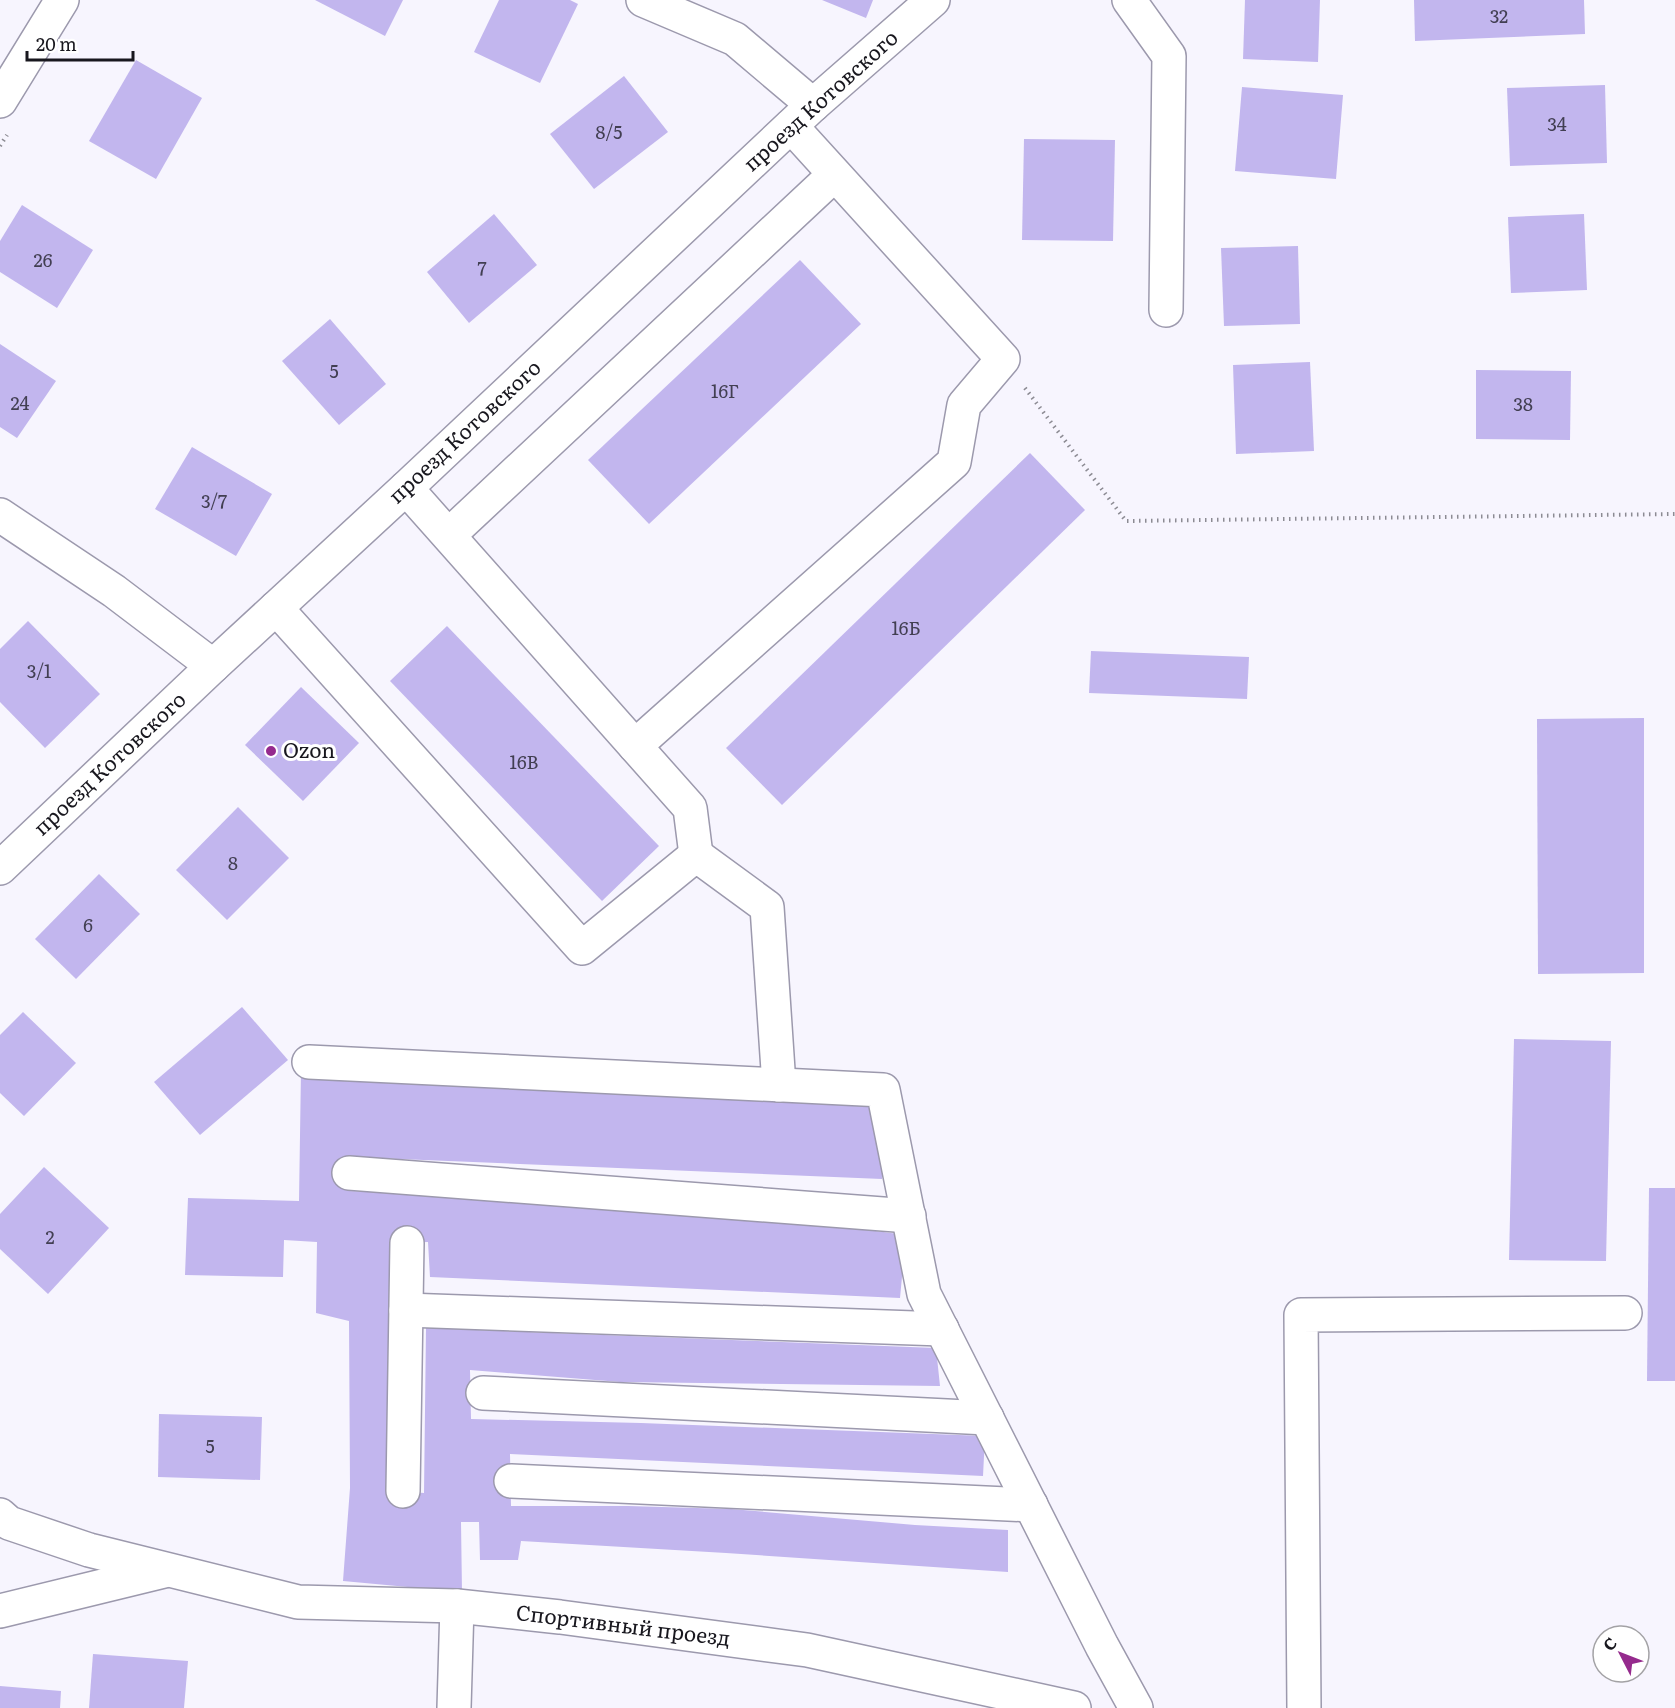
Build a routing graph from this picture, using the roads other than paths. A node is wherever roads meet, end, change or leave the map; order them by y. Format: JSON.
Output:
{"nodes":[{"id":1,"x":62,"y":0,"type":"edge"},
{"id":2,"x":643,"y":0,"type":"edge"},
{"id":3,"x":933,"y":0,"type":"edge"},
{"id":4,"x":1129,"y":0,"type":"edge"},
{"id":5,"x":0,"y":101,"type":"edge"},
{"id":6,"x":802,"y":116,"type":"junction"},
{"id":7,"x":834,"y":175,"type":"junction"},
{"id":8,"x":1166,"y":310,"type":"dead end"},
{"id":9,"x":406,"y":488,"type":"junction"},
{"id":10,"x":0,"y":514,"type":"edge"},
{"id":11,"x":449,"y":536,"type":"junction"},
{"id":12,"x":276,"y":608,"type":"junction"},
{"id":13,"x":213,"y":666,"type":"junction"},
{"id":14,"x":635,"y":746,"type":"junction"},
{"id":15,"x":696,"y":855,"type":"junction"},
{"id":16,"x":0,"y":868,"type":"edge"},
{"id":17,"x":309,"y":1062,"type":"dead end"},
{"id":18,"x":779,"y":1085,"type":"junction"},
{"id":19,"x":349,"y":1173,"type":"dead end"},
{"id":20,"x":909,"y":1216,"type":"junction"},
{"id":21,"x":407,"y":1243,"type":"dead end"},
{"id":22,"x":406,"y":1310,"type":"junction"},
{"id":23,"x":1625,"y":1313,"type":"dead end"},
{"id":24,"x":942,"y":1329,"type":"junction"},
{"id":25,"x":483,"y":1393,"type":"dead end"},
{"id":26,"x":987,"y":1418,"type":"junction"},
{"id":27,"x":511,"y":1481,"type":"dead end"},
{"id":28,"x":403,"y":1491,"type":"dead end"},
{"id":29,"x":1031,"y":1505,"type":"junction"},
{"id":30,"x":0,"y":1515,"type":"edge"},
{"id":31,"x":168,"y":1570,"type":"junction"},
{"id":32,"x":457,"y":1606,"type":"junction"},
{"id":33,"x":0,"y":1611,"type":"edge"},
{"id":34,"x":454,"y":1708,"type":"edge"},
{"id":35,"x":1074,"y":1708,"type":"edge"},
{"id":36,"x":1136,"y":1708,"type":"edge"},
{"id":37,"x":1304,"y":1708,"type":"edge"}],
"edges":[{"from":1,"to":5,"type":"street"},
{"from":2,"to":6,"type":"street"},
{"from":3,"to":6,"type":"street","name":"проезд Котовского"},
{"from":4,"to":8,"type":"street"},
{"from":6,"to":7,"type":"street"},
{"from":6,"to":9,"type":"street","name":"проезд Котовского"},
{"from":7,"to":11,"type":"street"},
{"from":7,"to":14,"type":"street"},
{"from":9,"to":11,"type":"street"},
{"from":9,"to":12,"type":"street","name":"проезд Котовского"},
{"from":10,"to":13,"type":"street"},
{"from":11,"to":14,"type":"street"},
{"from":12,"to":13,"type":"street","name":"проезд Котовского"},
{"from":12,"to":15,"type":"street"},
{"from":13,"to":16,"type":"street","name":"проезд Котовского"},
{"from":14,"to":15,"type":"street"},
{"from":15,"to":18,"type":"street"},
{"from":17,"to":18,"type":"street"},
{"from":18,"to":20,"type":"street"},
{"from":19,"to":20,"type":"street"},
{"from":20,"to":24,"type":"street"},
{"from":21,"to":22,"type":"street"},
{"from":22,"to":24,"type":"street"},
{"from":22,"to":28,"type":"street"},
{"from":23,"to":37,"type":"street"},
{"from":24,"to":26,"type":"street"},
{"from":25,"to":26,"type":"street"},
{"from":26,"to":29,"type":"street"},
{"from":27,"to":29,"type":"street"},
{"from":29,"to":36,"type":"street"},
{"from":30,"to":31,"type":"street","name":"Спортивный проезд"},
{"from":31,"to":32,"type":"street","name":"Спортивный проезд"},
{"from":31,"to":33,"type":"street"},
{"from":32,"to":34,"type":"street"},
{"from":32,"to":35,"type":"street","name":"Спортивный проезд"}]}
